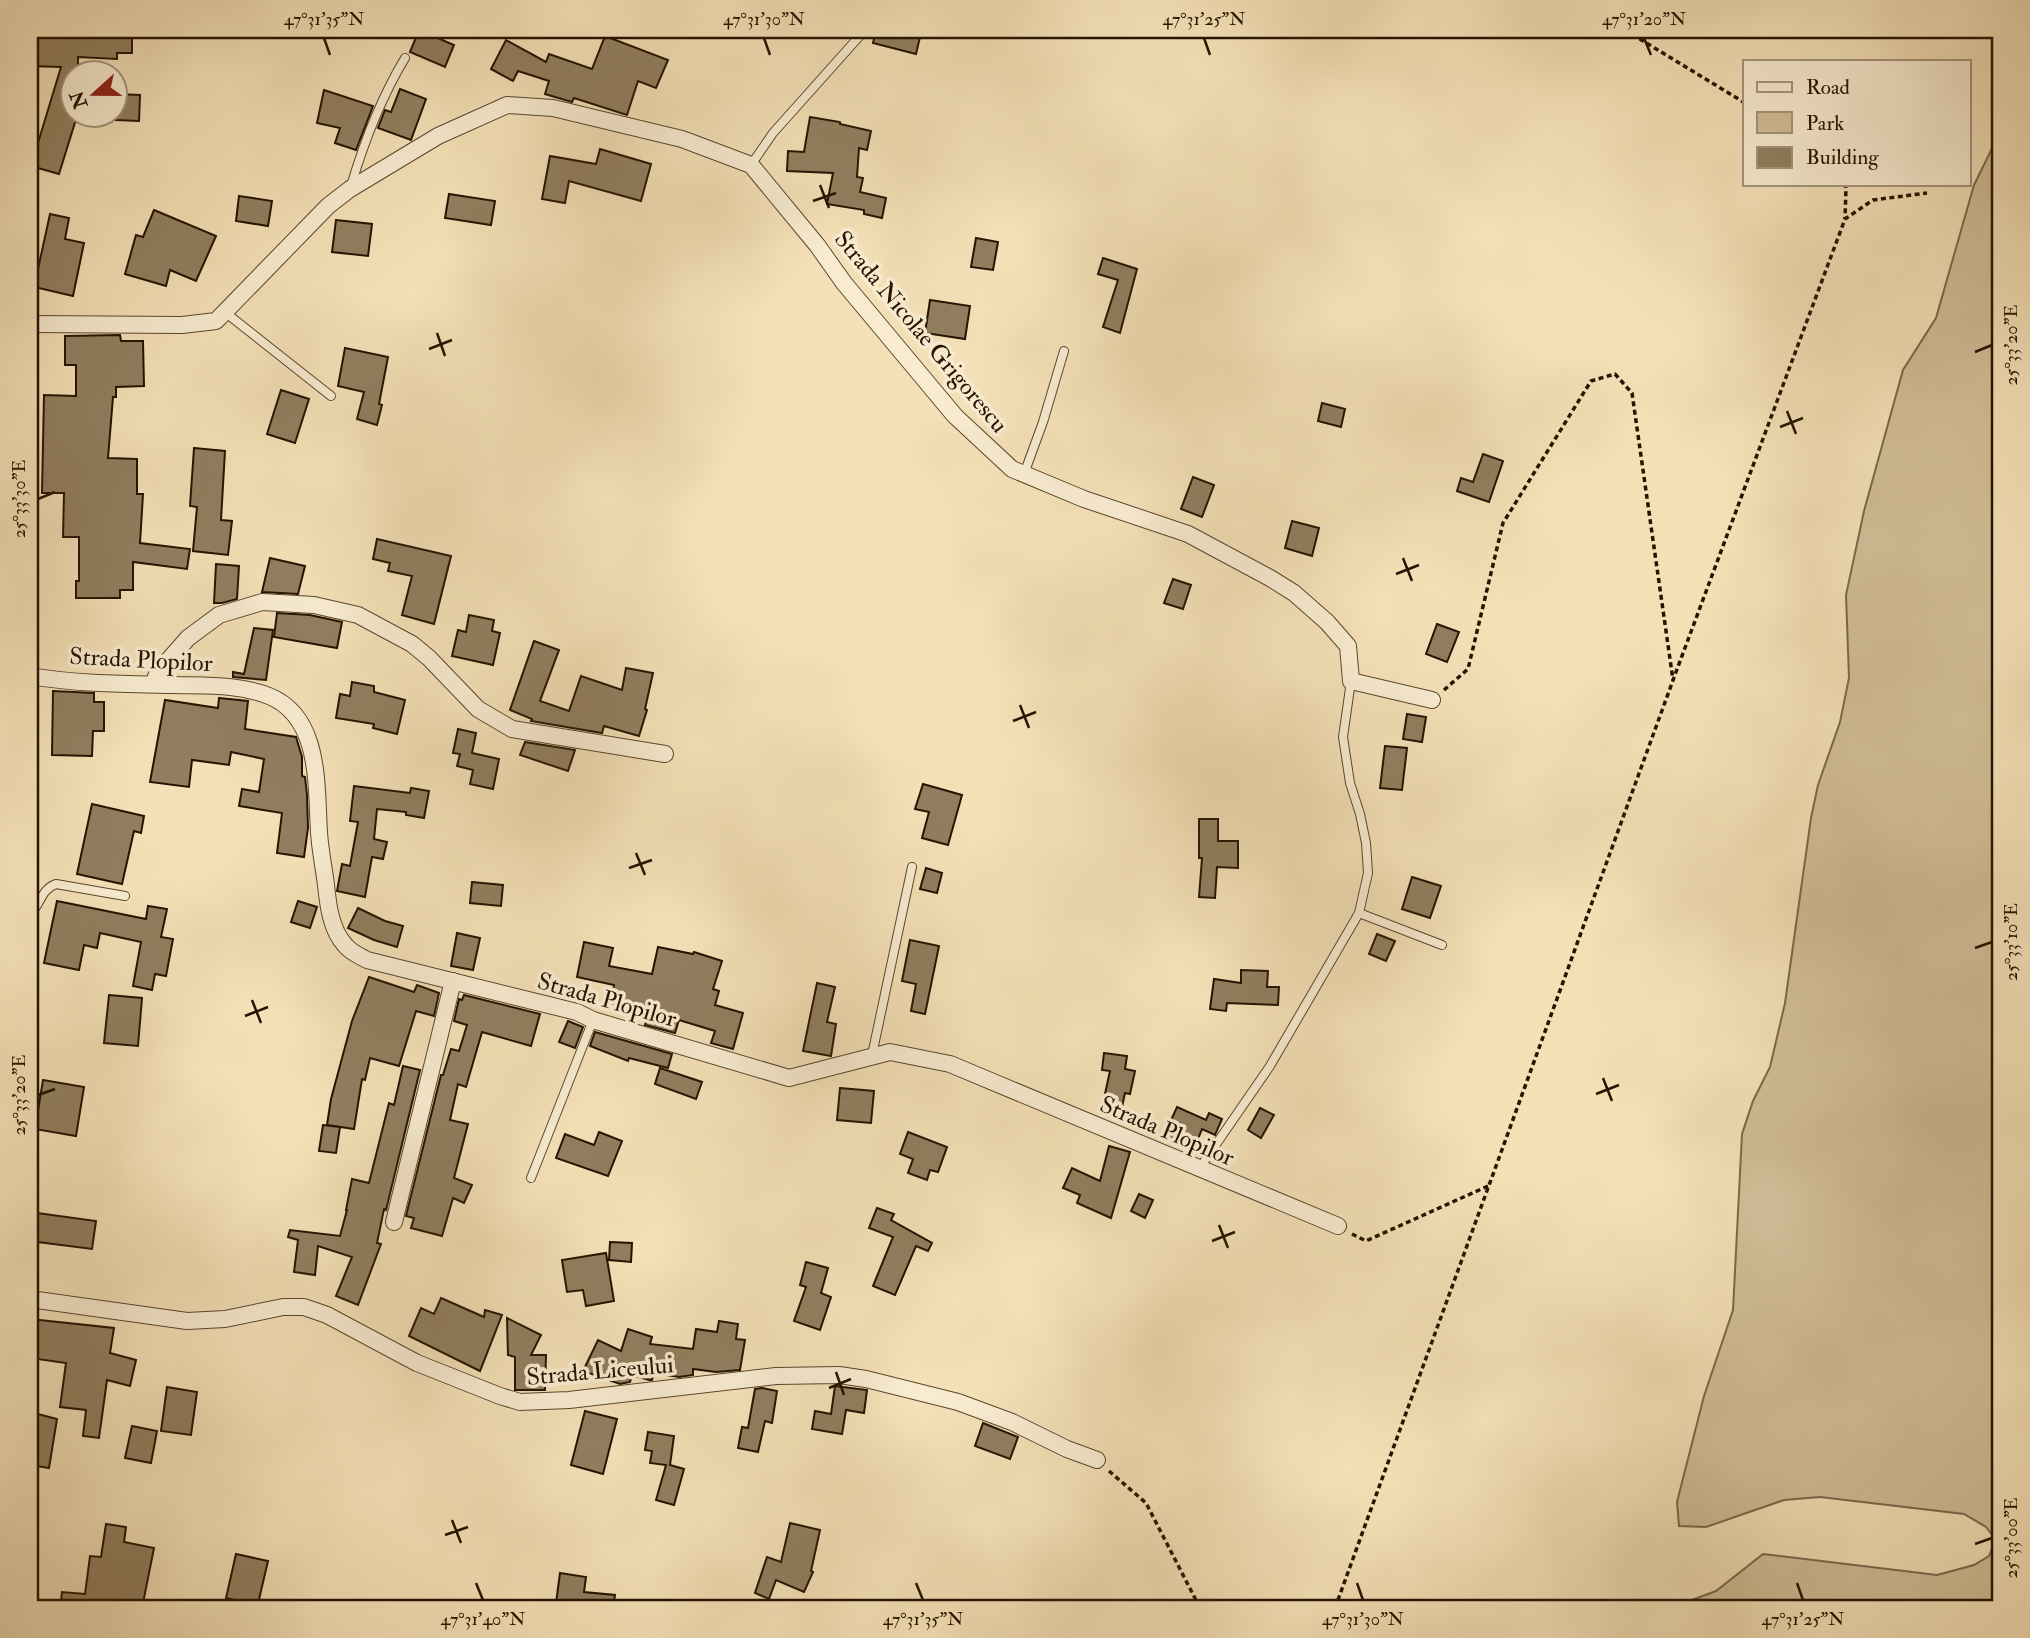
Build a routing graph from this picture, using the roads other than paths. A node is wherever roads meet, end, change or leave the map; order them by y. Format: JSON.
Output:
{"nodes":[{"id":1,"x":865,"y":30,"type":"edge"},
{"id":2,"x":405,"y":58,"type":"dead end"},
{"id":3,"x":751,"y":165,"type":"junction"},
{"id":4,"x":351,"y":189,"type":"junction"},
{"id":5,"x":226,"y":313,"type":"junction"},
{"id":6,"x":30,"y":324,"type":"edge"},
{"id":7,"x":1064,"y":351,"type":"dead end"},
{"id":8,"x":331,"y":396,"type":"dead end"},
{"id":9,"x":1024,"y":474,"type":"junction"},
{"id":10,"x":30,"y":676,"type":"edge"},
{"id":11,"x":1352,"y":681,"type":"junction"},
{"id":12,"x":153,"y":684,"type":"junction"},
{"id":13,"x":1432,"y":700,"type":"road end"},
{"id":14,"x":665,"y":754,"type":"dead end"},
{"id":15,"x":912,"y":867,"type":"dead end"},
{"id":16,"x":125,"y":896,"type":"dead end"},
{"id":17,"x":1359,"y":913,"type":"junction"},
{"id":18,"x":30,"y":914,"type":"edge"},
{"id":19,"x":1442,"y":945,"type":"dead end"},
{"id":20,"x":453,"y":981,"type":"junction"},
{"id":21,"x":593,"y":1020,"type":"junction"},
{"id":22,"x":872,"y":1055,"type":"junction"},
{"id":23,"x":1199,"y":1169,"type":"junction"},
{"id":24,"x":531,"y":1178,"type":"dead end"},
{"id":25,"x":394,"y":1222,"type":"dead end"},
{"id":26,"x":1338,"y":1226,"type":"road end"},
{"id":27,"x":30,"y":1298,"type":"edge"},
{"id":28,"x":1097,"y":1460,"type":"road end"}],
"edges":[{"from":1,"to":3,"type":"lane"},
{"from":2,"to":4,"type":"lane"},
{"from":3,"to":4,"type":"street","name":"Strada Nicolae Grigorescu"},
{"from":3,"to":9,"type":"street","name":"Strada Nicolae Grigorescu"},
{"from":4,"to":5,"type":"street","name":"Strada Nicolae Grigorescu"},
{"from":5,"to":6,"type":"street","name":"Strada Nicolae Grigorescu"},
{"from":5,"to":8,"type":"lane"},
{"from":7,"to":9,"type":"lane"},
{"from":9,"to":11,"type":"street","name":"Strada Nicolae Grigorescu"},
{"from":10,"to":12,"type":"street","name":"Strada Plopilor"},
{"from":11,"to":13,"type":"street"},
{"from":11,"to":17,"type":"lane"},
{"from":12,"to":14,"type":"street"},
{"from":12,"to":20,"type":"street","name":"Strada Plopilor"},
{"from":15,"to":22,"type":"lane"},
{"from":16,"to":18,"type":"lane"},
{"from":17,"to":19,"type":"lane"},
{"from":17,"to":23,"type":"lane"},
{"from":20,"to":21,"type":"street","name":"Strada Plopilor"},
{"from":20,"to":25,"type":"street"},
{"from":21,"to":22,"type":"street","name":"Strada Plopilor"},
{"from":21,"to":24,"type":"lane"},
{"from":22,"to":23,"type":"street","name":"Strada Plopilor"},
{"from":23,"to":26,"type":"street","name":"Strada Plopilor"},
{"from":27,"to":28,"type":"street","name":"Strada Liceului"}]}
